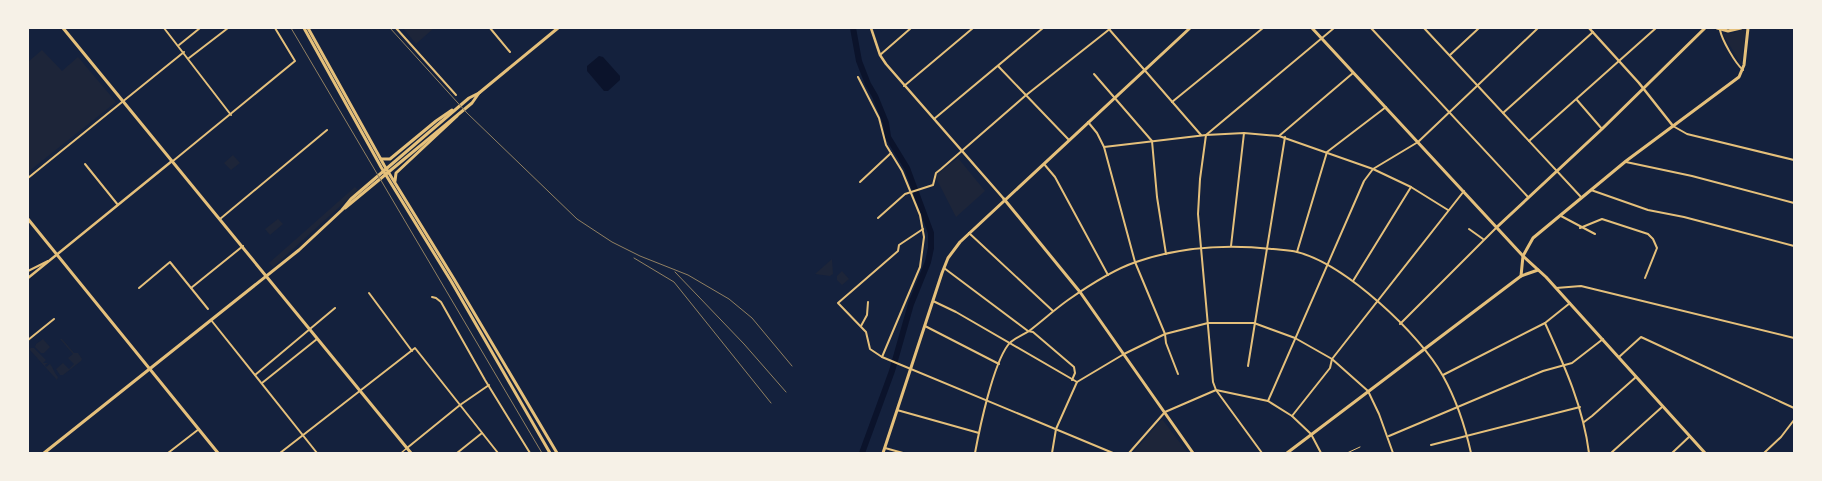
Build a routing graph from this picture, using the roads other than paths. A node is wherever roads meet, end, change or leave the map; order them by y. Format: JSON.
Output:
{"nodes":[{"id":1,"x":63,"y":28,"type":"edge"},
{"id":2,"x":164,"y":28,"type":"edge"},
{"id":3,"x":200,"y":28,"type":"edge"},
{"id":4,"x":228,"y":28,"type":"edge"},
{"id":5,"x":275,"y":28,"type":"edge"},
{"id":6,"x":304,"y":28,"type":"edge"},
{"id":7,"x":308,"y":28,"type":"edge"},
{"id":8,"x":396,"y":28,"type":"edge"},
{"id":9,"x":490,"y":28,"type":"edge"},
{"id":10,"x":558,"y":28,"type":"edge"},
{"id":11,"x":871,"y":28,"type":"edge"},
{"id":12,"x":911,"y":28,"type":"edge"},
{"id":13,"x":973,"y":28,"type":"edge"},
{"id":14,"x":1043,"y":28,"type":"edge"},
{"id":15,"x":1190,"y":28,"type":"edge"},
{"id":16,"x":1263,"y":28,"type":"edge"},
{"id":17,"x":1312,"y":28,"type":"edge"},
{"id":18,"x":1334,"y":28,"type":"edge"},
{"id":19,"x":1371,"y":28,"type":"edge"},
{"id":20,"x":1424,"y":28,"type":"edge"},
{"id":21,"x":1479,"y":28,"type":"edge"},
{"id":22,"x":1538,"y":28,"type":"edge"},
{"id":23,"x":1589,"y":28,"type":"edge"},
{"id":24,"x":1656,"y":28,"type":"edge"},
{"id":25,"x":1741,"y":28,"type":"edge"},
{"id":26,"x":1748,"y":28,"type":"edge"},
{"id":27,"x":1109,"y":29,"type":"edge"},
{"id":28,"x":1703,"y":29,"type":"edge"},
{"id":29,"x":1718,"y":29,"type":"edge"},
{"id":30,"x":1593,"y":32,"type":"junction"},
{"id":31,"x":1322,"y":38,"type":"junction"},
{"id":32,"x":179,"y":45,"type":"junction"},
{"id":33,"x":184,"y":52,"type":"junction"},
{"id":34,"x":510,"y":52,"type":"dead end"},
{"id":35,"x":880,"y":55,"type":"junction"},
{"id":36,"x":1450,"y":55,"type":"junction"},
{"id":37,"x":189,"y":58,"type":"junction"},
{"id":38,"x":1619,"y":62,"type":"junction"},
{"id":39,"x":998,"y":66,"type":"junction"},
{"id":40,"x":1144,"y":70,"type":"junction"},
{"id":41,"x":1743,"y":70,"type":"junction"},
{"id":42,"x":1353,"y":72,"type":"junction"},
{"id":43,"x":1094,"y":74,"type":"dead end"},
{"id":44,"x":858,"y":77,"type":"dead end"},
{"id":45,"x":1477,"y":85,"type":"junction"},
{"id":46,"x":904,"y":86,"type":"junction"},
{"id":47,"x":1643,"y":88,"type":"junction"},
{"id":48,"x":479,"y":93,"type":"junction"},
{"id":49,"x":456,"y":95,"type":"dead end"},
{"id":50,"x":1025,"y":96,"type":"junction"},
{"id":51,"x":1115,"y":97,"type":"junction"},
{"id":52,"x":1576,"y":99,"type":"junction"},
{"id":53,"x":124,"y":101,"type":"junction"},
{"id":54,"x":1172,"y":102,"type":"junction"},
{"id":55,"x":1386,"y":107,"type":"junction"},
{"id":56,"x":456,"y":109,"type":"junction"},
{"id":57,"x":1449,"y":112,"type":"junction"},
{"id":58,"x":459,"y":113,"type":"junction"},
{"id":59,"x":1504,"y":113,"type":"junction"},
{"id":60,"x":231,"y":115,"type":"junction"},
{"id":61,"x":934,"y":119,"type":"junction"},
{"id":62,"x":1088,"y":122,"type":"junction"},
{"id":63,"x":1673,"y":126,"type":"junction"},
{"id":64,"x":1602,"y":129,"type":"junction"},
{"id":65,"x":327,"y":130,"type":"dead end"},
{"id":66,"x":1244,"y":133,"type":"junction"},
{"id":67,"x":1201,"y":135,"type":"junction"},
{"id":68,"x":1206,"y":135,"type":"junction"},
{"id":69,"x":1279,"y":136,"type":"junction"},
{"id":70,"x":1285,"y":137,"type":"junction"},
{"id":71,"x":1069,"y":140,"type":"junction"},
{"id":72,"x":1152,"y":141,"type":"junction"},
{"id":73,"x":1529,"y":141,"type":"junction"},
{"id":74,"x":1418,"y":142,"type":"junction"},
{"id":75,"x":1104,"y":147,"type":"junction"},
{"id":76,"x":962,"y":151,"type":"junction"},
{"id":77,"x":1327,"y":152,"type":"junction"},
{"id":78,"x":891,"y":153,"type":"junction"},
{"id":79,"x":381,"y":159,"type":"junction"},
{"id":80,"x":1794,"y":160,"type":"edge"},
{"id":81,"x":172,"y":161,"type":"junction"},
{"id":82,"x":1626,"y":161,"type":"junction"},
{"id":83,"x":85,"y":164,"type":"dead end"},
{"id":84,"x":1044,"y":164,"type":"junction"},
{"id":85,"x":383,"y":166,"type":"junction"},
{"id":86,"x":1373,"y":169,"type":"junction"},
{"id":87,"x":1557,"y":171,"type":"junction"},
{"id":88,"x":28,"y":178,"type":"edge"},
{"id":89,"x":390,"y":178,"type":"junction"},
{"id":90,"x":860,"y":182,"type":"dead end"},
{"id":91,"x":395,"y":183,"type":"junction"},
{"id":92,"x":1411,"y":186,"type":"junction"},
{"id":93,"x":1590,"y":190,"type":"junction"},
{"id":94,"x":1464,"y":191,"type":"junction"},
{"id":95,"x":911,"y":193,"type":"junction"},
{"id":96,"x":1528,"y":197,"type":"junction"},
{"id":97,"x":1581,"y":197,"type":"junction"},
{"id":98,"x":1004,"y":199,"type":"junction"},
{"id":99,"x":1794,"y":203,"type":"edge"},
{"id":100,"x":118,"y":205,"type":"junction"},
{"id":101,"x":342,"y":210,"type":"junction"},
{"id":102,"x":1448,"y":210,"type":"junction"},
{"id":103,"x":1560,"y":215,"type":"junction"},
{"id":104,"x":28,"y":218,"type":"edge"},
{"id":105,"x":878,"y":218,"type":"dead end"},
{"id":106,"x":220,"y":219,"type":"junction"},
{"id":107,"x":1497,"y":227,"type":"junction"},
{"id":108,"x":923,"y":228,"type":"junction"},
{"id":109,"x":1580,"y":228,"type":"junction"},
{"id":110,"x":1469,"y":229,"type":"dead end"},
{"id":111,"x":969,"y":233,"type":"junction"},
{"id":112,"x":1595,"y":234,"type":"dead end"},
{"id":113,"x":1484,"y":240,"type":"junction"},
{"id":114,"x":243,"y":246,"type":"junction"},
{"id":115,"x":1231,"y":246,"type":"junction"},
{"id":116,"x":1794,"y":246,"type":"edge"},
{"id":117,"x":1201,"y":248,"type":"junction"},
{"id":118,"x":1265,"y":248,"type":"junction"},
{"id":119,"x":1297,"y":252,"type":"junction"},
{"id":120,"x":57,"y":254,"type":"junction"},
{"id":121,"x":1166,"y":254,"type":"junction"},
{"id":122,"x":1523,"y":256,"type":"junction"},
{"id":123,"x":51,"y":259,"type":"junction"},
{"id":124,"x":1135,"y":262,"type":"junction"},
{"id":125,"x":1327,"y":264,"type":"junction"},
{"id":126,"x":944,"y":268,"type":"junction"},
{"id":127,"x":1538,"y":270,"type":"junction"},
{"id":128,"x":28,"y":271,"type":"edge"},
{"id":129,"x":267,"y":275,"type":"junction"},
{"id":130,"x":1108,"y":275,"type":"junction"},
{"id":131,"x":1522,"y":276,"type":"junction"},
{"id":132,"x":28,"y":278,"type":"edge"},
{"id":133,"x":1645,"y":278,"type":"dead end"},
{"id":134,"x":1353,"y":281,"type":"junction"},
{"id":135,"x":139,"y":288,"type":"dead end"},
{"id":136,"x":191,"y":288,"type":"junction"},
{"id":137,"x":1556,"y":288,"type":"junction"},
{"id":138,"x":1080,"y":292,"type":"junction"},
{"id":139,"x":369,"y":293,"type":"dead end"},
{"id":140,"x":432,"y":297,"type":"dead end"},
{"id":141,"x":933,"y":301,"type":"junction"},
{"id":142,"x":868,"y":302,"type":"dead end"},
{"id":143,"x":1378,"y":302,"type":"junction"},
{"id":144,"x":1570,"y":303,"type":"junction"},
{"id":145,"x":335,"y":308,"type":"dead end"},
{"id":146,"x":208,"y":309,"type":"dead end"},
{"id":147,"x":1053,"y":311,"type":"junction"},
{"id":148,"x":54,"y":319,"type":"dead end"},
{"id":149,"x":210,"y":320,"type":"junction"},
{"id":150,"x":1545,"y":322,"type":"junction"},
{"id":151,"x":1208,"y":323,"type":"junction"},
{"id":152,"x":1254,"y":323,"type":"junction"},
{"id":153,"x":1400,"y":324,"type":"junction"},
{"id":154,"x":861,"y":326,"type":"junction"},
{"id":155,"x":925,"y":326,"type":"junction"},
{"id":156,"x":310,"y":329,"type":"junction"},
{"id":157,"x":1028,"y":331,"type":"junction"},
{"id":158,"x":1165,"y":334,"type":"junction"},
{"id":159,"x":318,"y":338,"type":"junction"},
{"id":160,"x":1295,"y":338,"type":"junction"},
{"id":161,"x":1794,"y":338,"type":"edge"},
{"id":162,"x":1603,"y":339,"type":"junction"},
{"id":163,"x":28,"y":340,"type":"edge"},
{"id":164,"x":1008,"y":344,"type":"junction"},
{"id":165,"x":1426,"y":350,"type":"junction"},
{"id":166,"x":412,"y":351,"type":"junction"},
{"id":167,"x":1124,"y":354,"type":"junction"},
{"id":168,"x":882,"y":357,"type":"junction"},
{"id":169,"x":1619,"y":357,"type":"junction"},
{"id":170,"x":1332,"y":359,"type":"junction"},
{"id":171,"x":999,"y":364,"type":"junction"},
{"id":172,"x":1248,"y":366,"type":"dead end"},
{"id":173,"x":1565,"y":366,"type":"junction"},
{"id":174,"x":149,"y":368,"type":"junction"},
{"id":175,"x":911,"y":369,"type":"junction"},
{"id":176,"x":1178,"y":374,"type":"dead end"},
{"id":177,"x":255,"y":375,"type":"junction"},
{"id":178,"x":1443,"y":375,"type":"junction"},
{"id":179,"x":1636,"y":377,"type":"junction"},
{"id":180,"x":1072,"y":380,"type":"junction"},
{"id":181,"x":1077,"y":382,"type":"junction"},
{"id":182,"x":262,"y":383,"type":"junction"},
{"id":183,"x":489,"y":385,"type":"junction"},
{"id":184,"x":361,"y":390,"type":"junction"},
{"id":185,"x":1216,"y":390,"type":"junction"},
{"id":186,"x":1368,"y":391,"type":"junction"},
{"id":187,"x":987,"y":400,"type":"junction"},
{"id":188,"x":1268,"y":401,"type":"junction"},
{"id":189,"x":460,"y":405,"type":"junction"},
{"id":190,"x":1663,"y":406,"type":"junction"},
{"id":191,"x":1459,"y":407,"type":"junction"},
{"id":192,"x":1580,"y":407,"type":"junction"},
{"id":193,"x":1794,"y":408,"type":"edge"},
{"id":194,"x":897,"y":410,"type":"junction"},
{"id":195,"x":1165,"y":412,"type":"junction"},
{"id":196,"x":1292,"y":416,"type":"junction"},
{"id":197,"x":1794,"y":420,"type":"edge"},
{"id":198,"x":1584,"y":422,"type":"junction"},
{"id":199,"x":198,"y":429,"type":"junction"},
{"id":200,"x":1056,"y":429,"type":"junction"},
{"id":201,"x":482,"y":433,"type":"junction"},
{"id":202,"x":979,"y":433,"type":"junction"},
{"id":203,"x":1311,"y":434,"type":"junction"},
{"id":204,"x":303,"y":435,"type":"junction"},
{"id":205,"x":1388,"y":436,"type":"junction"},
{"id":206,"x":1467,"y":436,"type":"junction"},
{"id":207,"x":1690,"y":436,"type":"junction"},
{"id":208,"x":1431,"y":445,"type":"dead end"},
{"id":209,"x":407,"y":448,"type":"junction"},
{"id":210,"x":885,"y":448,"type":"junction"},
{"id":211,"x":1360,"y":448,"type":"dead end"},
{"id":212,"x":529,"y":452,"type":"edge"},
{"id":213,"x":44,"y":453,"type":"edge"},
{"id":214,"x":168,"y":453,"type":"edge"},
{"id":215,"x":218,"y":453,"type":"edge"},
{"id":216,"x":280,"y":453,"type":"edge"},
{"id":217,"x":317,"y":453,"type":"edge"},
{"id":218,"x":401,"y":453,"type":"edge"},
{"id":219,"x":411,"y":453,"type":"edge"},
{"id":220,"x":458,"y":453,"type":"edge"},
{"id":221,"x":498,"y":453,"type":"edge"},
{"id":222,"x":523,"y":453,"type":"edge"},
{"id":223,"x":550,"y":453,"type":"edge"},
{"id":224,"x":557,"y":453,"type":"edge"},
{"id":225,"x":883,"y":453,"type":"edge"},
{"id":226,"x":902,"y":453,"type":"edge"},
{"id":227,"x":975,"y":453,"type":"edge"},
{"id":228,"x":1052,"y":453,"type":"edge"},
{"id":229,"x":1113,"y":453,"type":"edge"},
{"id":230,"x":1130,"y":453,"type":"edge"},
{"id":231,"x":1193,"y":453,"type":"edge"},
{"id":232,"x":1262,"y":453,"type":"edge"},
{"id":233,"x":1287,"y":453,"type":"edge"},
{"id":234,"x":1322,"y":453,"type":"edge"},
{"id":235,"x":1347,"y":453,"type":"edge"},
{"id":236,"x":1393,"y":453,"type":"edge"},
{"id":237,"x":1471,"y":453,"type":"edge"},
{"id":238,"x":1589,"y":453,"type":"edge"},
{"id":239,"x":1611,"y":453,"type":"edge"},
{"id":240,"x":1672,"y":453,"type":"edge"},
{"id":241,"x":1705,"y":453,"type":"edge"},
{"id":242,"x":1764,"y":453,"type":"edge"}],
"edges":[{"from":1,"to":53,"type":"main road"},
{"from":2,"to":32,"type":"street"},
{"from":3,"to":32,"type":"street"},
{"from":4,"to":37,"type":"street"},
{"from":5,"to":60,"type":"street"},
{"from":6,"to":85,"type":"main road"},
{"from":7,"to":79,"type":"main road"},
{"from":8,"to":49,"type":"street"},
{"from":9,"to":34,"type":"street"},
{"from":10,"to":48,"type":"main road"},
{"from":11,"to":35,"type":"street"},
{"from":12,"to":35,"type":"street"},
{"from":13,"to":46,"type":"street"},
{"from":14,"to":39,"type":"street"},
{"from":15,"to":40,"type":"main road"},
{"from":16,"to":54,"type":"street"},
{"from":17,"to":31,"type":"main road"},
{"from":18,"to":31,"type":"street"},
{"from":19,"to":57,"type":"street"},
{"from":20,"to":36,"type":"street"},
{"from":21,"to":36,"type":"street"},
{"from":22,"to":45,"type":"street"},
{"from":23,"to":30,"type":"street"},
{"from":24,"to":38,"type":"street"},
{"from":25,"to":29,"type":"main road"},
{"from":26,"to":41,"type":"main road"},
{"from":27,"to":40,"type":"street"},
{"from":27,"to":50,"type":"street"},
{"from":28,"to":47,"type":"main road"},
{"from":29,"to":41,"type":"street"},
{"from":30,"to":38,"type":"street"},
{"from":30,"to":59,"type":"street"},
{"from":31,"to":42,"type":"main road"},
{"from":31,"to":68,"type":"street"},
{"from":32,"to":33,"type":"street"},
{"from":33,"to":37,"type":"street"},
{"from":33,"to":53,"type":"street"},
{"from":35,"to":46,"type":"street"},
{"from":36,"to":45,"type":"street"},
{"from":37,"to":60,"type":"street"},
{"from":38,"to":47,"type":"street"},
{"from":38,"to":52,"type":"street"},
{"from":39,"to":50,"type":"street"},
{"from":39,"to":61,"type":"street"},
{"from":40,"to":51,"type":"main road"},
{"from":40,"to":54,"type":"street"},
{"from":41,"to":63,"type":"main road"},
{"from":42,"to":55,"type":"main road"},
{"from":42,"to":69,"type":"street"},
{"from":43,"to":51,"type":"street"},
{"from":44,"to":78,"type":"street"},
{"from":45,"to":57,"type":"street"},
{"from":45,"to":59,"type":"street"},
{"from":46,"to":61,"type":"street"},
{"from":47,"to":63,"type":"street"},
{"from":47,"to":64,"type":"main road"},
{"from":48,"to":56,"type":"main road"},
{"from":48,"to":58,"type":"main road"},
{"from":50,"to":71,"type":"street"},
{"from":50,"to":76,"type":"street"},
{"from":51,"to":62,"type":"main road"},
{"from":51,"to":72,"type":"street"},
{"from":52,"to":64,"type":"street"},
{"from":52,"to":73,"type":"street"},
{"from":53,"to":81,"type":"main road"},
{"from":53,"to":88,"type":"street"},
{"from":54,"to":67,"type":"street"},
{"from":55,"to":74,"type":"main road"},
{"from":55,"to":77,"type":"street"},
{"from":56,"to":79,"type":"main road"},
{"from":56,"to":101,"type":"main road"},
{"from":57,"to":74,"type":"street"},
{"from":57,"to":96,"type":"street"},
{"from":58,"to":91,"type":"main road"},
{"from":58,"to":101,"type":"main road"},
{"from":59,"to":73,"type":"street"},
{"from":60,"to":81,"type":"street"},
{"from":61,"to":76,"type":"street"},
{"from":62,"to":71,"type":"main road"},
{"from":62,"to":75,"type":"street"},
{"from":63,"to":80,"type":"street"},
{"from":63,"to":82,"type":"main road"},
{"from":64,"to":87,"type":"main road"},
{"from":65,"to":106,"type":"street"},
{"from":66,"to":68,"type":"street"},
{"from":66,"to":69,"type":"street"},
{"from":66,"to":115,"type":"street"},
{"from":67,"to":68,"type":"street"},
{"from":67,"to":72,"type":"street"},
{"from":68,"to":117,"type":"street"},
{"from":69,"to":70,"type":"street"},
{"from":70,"to":77,"type":"street"},
{"from":70,"to":118,"type":"street"},
{"from":71,"to":84,"type":"main road"},
{"from":72,"to":75,"type":"street"},
{"from":72,"to":121,"type":"street"},
{"from":73,"to":87,"type":"street"},
{"from":74,"to":86,"type":"street"},
{"from":74,"to":94,"type":"main road"},
{"from":75,"to":124,"type":"street"},
{"from":76,"to":95,"type":"street"},
{"from":76,"to":98,"type":"street"},
{"from":77,"to":86,"type":"street"},
{"from":77,"to":119,"type":"street"},
{"from":78,"to":90,"type":"street"},
{"from":78,"to":95,"type":"street"},
{"from":79,"to":85,"type":"main road"},
{"from":81,"to":100,"type":"street"},
{"from":81,"to":106,"type":"main road"},
{"from":82,"to":93,"type":"main road"},
{"from":82,"to":99,"type":"street"},
{"from":83,"to":100,"type":"street"},
{"from":84,"to":98,"type":"main road"},
{"from":84,"to":130,"type":"street"},
{"from":85,"to":89,"type":"main road"},
{"from":86,"to":92,"type":"street"},
{"from":86,"to":125,"type":"street"},
{"from":87,"to":96,"type":"main road"},
{"from":87,"to":97,"type":"street"},
{"from":89,"to":91,"type":"main road"},
{"from":89,"to":223,"type":"main road"},
{"from":91,"to":224,"type":"main road"},
{"from":92,"to":102,"type":"street"},
{"from":92,"to":134,"type":"street"},
{"from":93,"to":97,"type":"main road"},
{"from":93,"to":116,"type":"street"},
{"from":94,"to":102,"type":"street"},
{"from":94,"to":107,"type":"main road"},
{"from":95,"to":105,"type":"street"},
{"from":95,"to":108,"type":"street"},
{"from":96,"to":107,"type":"main road"},
{"from":97,"to":103,"type":"main road"},
{"from":98,"to":111,"type":"main road"},
{"from":98,"to":138,"type":"main road"},
{"from":100,"to":120,"type":"street"},
{"from":101,"to":129,"type":"main road"},
{"from":102,"to":143,"type":"street"},
{"from":103,"to":109,"type":"street"},
{"from":103,"to":122,"type":"main road"},
{"from":104,"to":120,"type":"main road"},
{"from":106,"to":114,"type":"main road"},
{"from":107,"to":113,"type":"street"},
{"from":107,"to":122,"type":"main road"},
{"from":108,"to":154,"type":"street"},
{"from":108,"to":168,"type":"street"},
{"from":109,"to":112,"type":"street"},
{"from":109,"to":133,"type":"street"},
{"from":110,"to":113,"type":"street"},
{"from":111,"to":126,"type":"main road"},
{"from":111,"to":147,"type":"street"},
{"from":113,"to":153,"type":"street"},
{"from":114,"to":129,"type":"main road"},
{"from":114,"to":136,"type":"street"},
{"from":115,"to":117,"type":"street"},
{"from":115,"to":118,"type":"street"},
{"from":117,"to":121,"type":"street"},
{"from":117,"to":151,"type":"street"},
{"from":118,"to":119,"type":"street"},
{"from":118,"to":152,"type":"street"},
{"from":119,"to":125,"type":"street"},
{"from":120,"to":123,"type":"street"},
{"from":120,"to":174,"type":"main road"},
{"from":121,"to":124,"type":"street"},
{"from":122,"to":127,"type":"main road"},
{"from":122,"to":131,"type":"main road"},
{"from":123,"to":128,"type":"street"},
{"from":123,"to":132,"type":"street"},
{"from":124,"to":130,"type":"street"},
{"from":124,"to":158,"type":"street"},
{"from":125,"to":134,"type":"street"},
{"from":125,"to":160,"type":"street"},
{"from":126,"to":141,"type":"main road"},
{"from":126,"to":157,"type":"street"},
{"from":127,"to":131,"type":"main road"},
{"from":127,"to":137,"type":"main road"},
{"from":129,"to":149,"type":"main road"},
{"from":129,"to":156,"type":"main road"},
{"from":130,"to":138,"type":"street"},
{"from":131,"to":165,"type":"main road"},
{"from":134,"to":143,"type":"street"},
{"from":135,"to":136,"type":"street"},
{"from":136,"to":146,"type":"street"},
{"from":137,"to":144,"type":"main road"},
{"from":137,"to":161,"type":"street"},
{"from":138,"to":147,"type":"street"},
{"from":138,"to":167,"type":"main road"},
{"from":139,"to":166,"type":"street"},
{"from":140,"to":183,"type":"street"},
{"from":141,"to":155,"type":"main road"},
{"from":141,"to":164,"type":"street"},
{"from":142,"to":154,"type":"street"},
{"from":143,"to":153,"type":"street"},
{"from":143,"to":170,"type":"street"},
{"from":144,"to":150,"type":"street"},
{"from":144,"to":162,"type":"main road"},
{"from":145,"to":156,"type":"street"},
{"from":147,"to":157,"type":"street"},
{"from":148,"to":163,"type":"street"},
{"from":149,"to":174,"type":"main road"},
{"from":149,"to":177,"type":"street"},
{"from":150,"to":173,"type":"street"},
{"from":150,"to":178,"type":"street"},
{"from":151,"to":152,"type":"street"},
{"from":151,"to":158,"type":"street"},
{"from":151,"to":185,"type":"street"},
{"from":152,"to":160,"type":"street"},
{"from":152,"to":172,"type":"street"},
{"from":153,"to":165,"type":"street"},
{"from":154,"to":168,"type":"street"},
{"from":155,"to":171,"type":"street"},
{"from":155,"to":175,"type":"main road"},
{"from":156,"to":159,"type":"main road"},
{"from":156,"to":177,"type":"street"},
{"from":157,"to":164,"type":"street"},
{"from":157,"to":180,"type":"street"},
{"from":158,"to":167,"type":"street"},
{"from":158,"to":176,"type":"street"},
{"from":159,"to":182,"type":"street"},
{"from":159,"to":184,"type":"main road"},
{"from":160,"to":170,"type":"street"},
{"from":160,"to":188,"type":"street"},
{"from":162,"to":169,"type":"main road"},
{"from":162,"to":173,"type":"street"},
{"from":164,"to":171,"type":"street"},
{"from":164,"to":180,"type":"street"},
{"from":165,"to":178,"type":"street"},
{"from":165,"to":186,"type":"main road"},
{"from":166,"to":184,"type":"street"},
{"from":166,"to":189,"type":"street"},
{"from":167,"to":181,"type":"street"},
{"from":167,"to":195,"type":"main road"},
{"from":168,"to":175,"type":"street"},
{"from":169,"to":179,"type":"main road"},
{"from":169,"to":193,"type":"street"},
{"from":170,"to":186,"type":"street"},
{"from":170,"to":196,"type":"street"},
{"from":171,"to":187,"type":"street"},
{"from":173,"to":191,"type":"street"},
{"from":173,"to":192,"type":"street"},
{"from":174,"to":199,"type":"main road"},
{"from":174,"to":213,"type":"main road"},
{"from":175,"to":187,"type":"street"},
{"from":175,"to":194,"type":"main road"},
{"from":177,"to":182,"type":"street"},
{"from":178,"to":191,"type":"street"},
{"from":179,"to":190,"type":"main road"},
{"from":179,"to":198,"type":"street"},
{"from":180,"to":181,"type":"street"},
{"from":181,"to":200,"type":"street"},
{"from":182,"to":204,"type":"street"},
{"from":183,"to":189,"type":"street"},
{"from":183,"to":212,"type":"street"},
{"from":184,"to":204,"type":"street"},
{"from":184,"to":209,"type":"main road"},
{"from":185,"to":188,"type":"street"},
{"from":185,"to":195,"type":"street"},
{"from":185,"to":232,"type":"street"},
{"from":186,"to":203,"type":"main road"},
{"from":186,"to":205,"type":"street"},
{"from":187,"to":200,"type":"street"},
{"from":187,"to":202,"type":"street"},
{"from":188,"to":196,"type":"street"},
{"from":189,"to":201,"type":"street"},
{"from":189,"to":209,"type":"street"},
{"from":190,"to":207,"type":"main road"},
{"from":190,"to":239,"type":"street"},
{"from":191,"to":205,"type":"street"},
{"from":191,"to":206,"type":"street"},
{"from":192,"to":198,"type":"street"},
{"from":192,"to":206,"type":"street"},
{"from":194,"to":202,"type":"street"},
{"from":194,"to":210,"type":"main road"},
{"from":195,"to":230,"type":"street"},
{"from":195,"to":231,"type":"main road"},
{"from":196,"to":203,"type":"street"},
{"from":197,"to":242,"type":"street"},
{"from":198,"to":238,"type":"street"},
{"from":199,"to":214,"type":"street"},
{"from":199,"to":215,"type":"main road"},
{"from":200,"to":228,"type":"street"},
{"from":200,"to":229,"type":"street"},
{"from":201,"to":220,"type":"street"},
{"from":201,"to":221,"type":"street"},
{"from":202,"to":227,"type":"street"},
{"from":203,"to":233,"type":"main road"},
{"from":203,"to":234,"type":"street"},
{"from":204,"to":216,"type":"street"},
{"from":204,"to":217,"type":"street"},
{"from":205,"to":236,"type":"street"},
{"from":206,"to":208,"type":"street"},
{"from":206,"to":237,"type":"street"},
{"from":207,"to":240,"type":"street"},
{"from":207,"to":241,"type":"main road"},
{"from":209,"to":218,"type":"street"},
{"from":209,"to":219,"type":"main road"},
{"from":210,"to":225,"type":"main road"},
{"from":210,"to":226,"type":"street"},
{"from":211,"to":235,"type":"lane"},
{"from":212,"to":222,"type":"street"}]}
